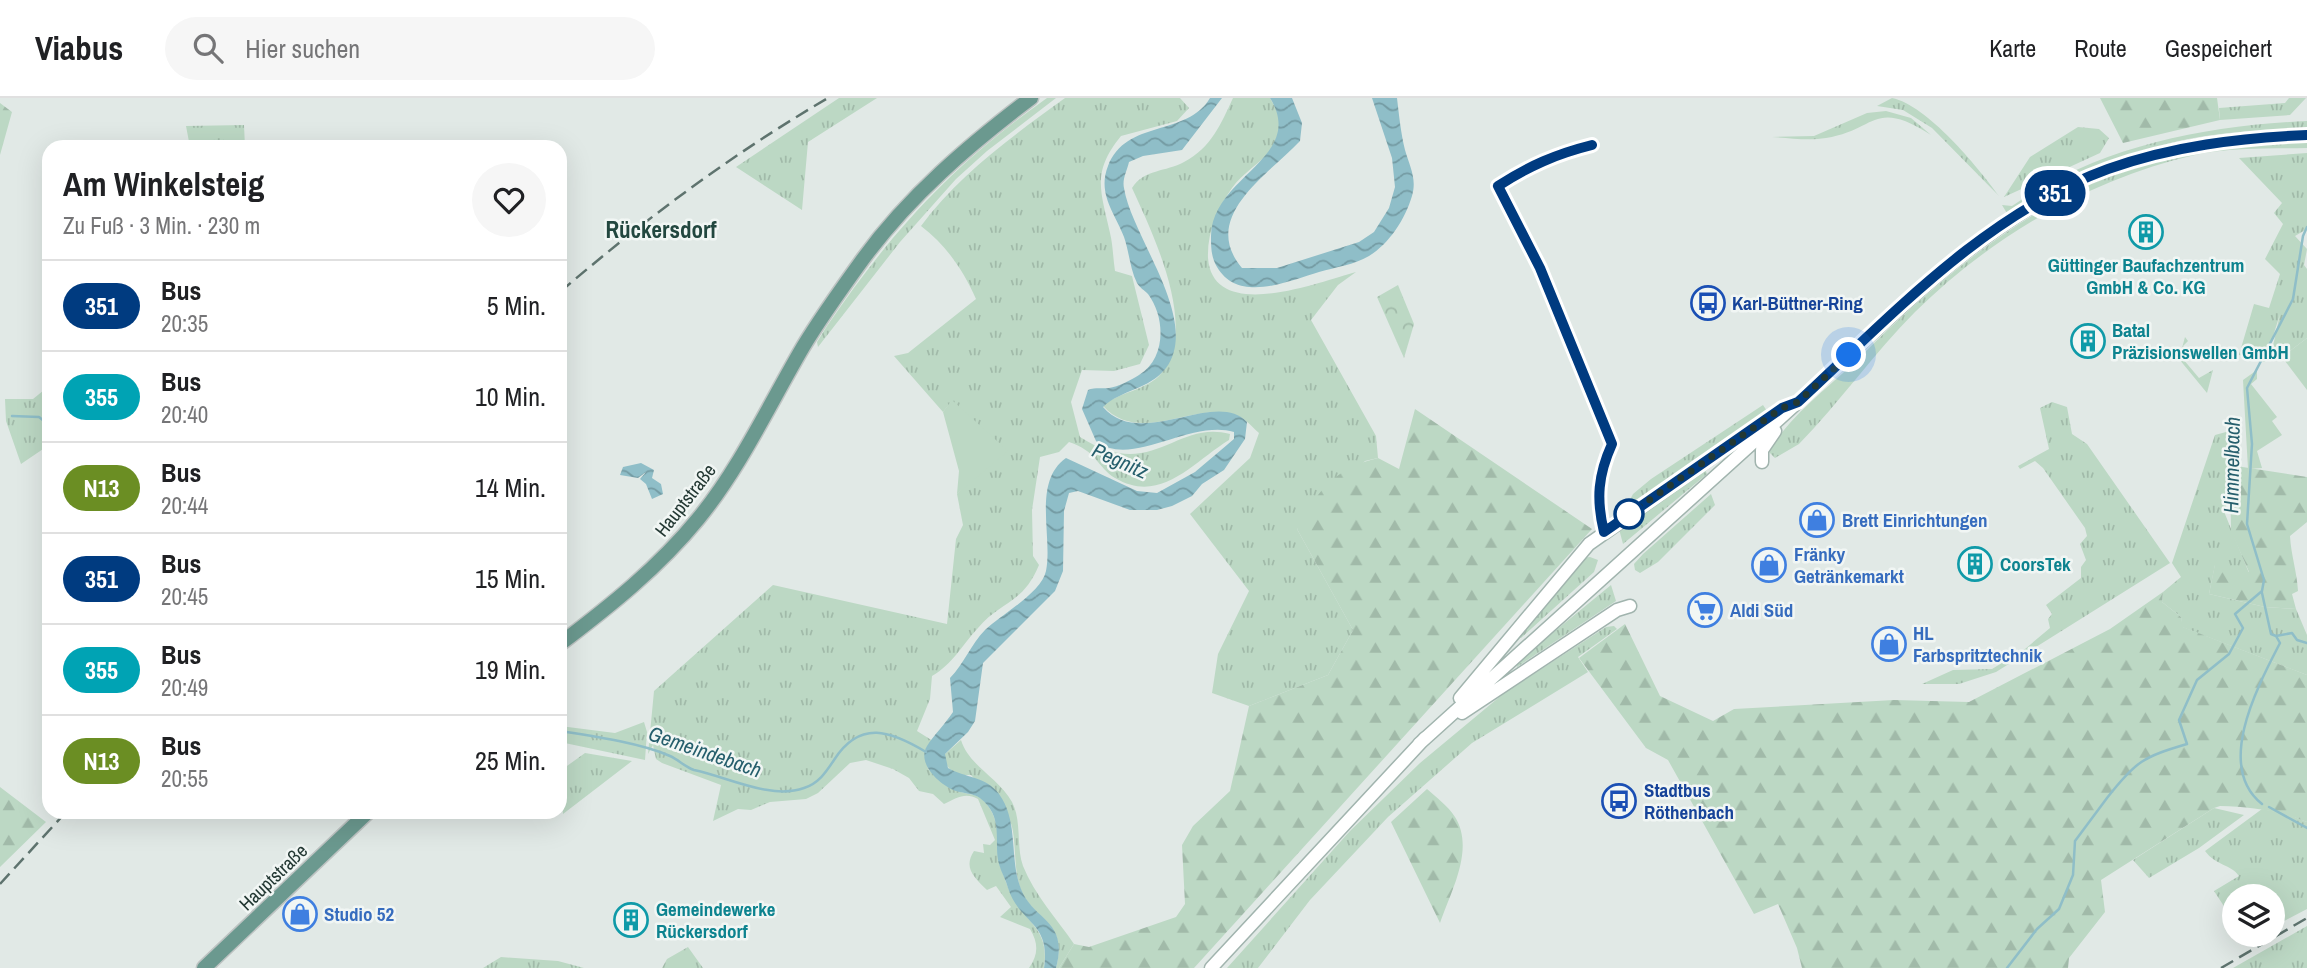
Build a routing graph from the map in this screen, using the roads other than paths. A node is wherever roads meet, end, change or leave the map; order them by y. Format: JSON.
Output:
{"nodes":[{"id":1,"x":1031,"y":98,"type":"edge"},
{"id":2,"x":2307,"y":135,"type":"edge"},
{"id":3,"x":1798,"y":402,"type":"junction"},
{"id":4,"x":1762,"y":462,"type":"dead end"},
{"id":5,"x":1630,"y":606,"type":"dead end"},
{"id":6,"x":567,"y":639,"type":"edge"},
{"id":7,"x":1419,"y":744,"type":"junction"},
{"id":8,"x":361,"y":819,"type":"edge"},
{"id":9,"x":204,"y":968,"type":"edge"},
{"id":10,"x":1211,"y":968,"type":"edge"}],
"edges":[{"from":1,"to":6,"type":"main road","name":"Hauptstraße"},
{"from":2,"to":3,"type":"main road"},
{"from":3,"to":4,"type":"main road"},
{"from":3,"to":7,"type":"main road"},
{"from":3,"to":7,"type":"main road"},
{"from":5,"to":7,"type":"main road"},
{"from":7,"to":10,"type":"main road"},
{"from":8,"to":9,"type":"main road","name":"Hauptstraße"}]}
